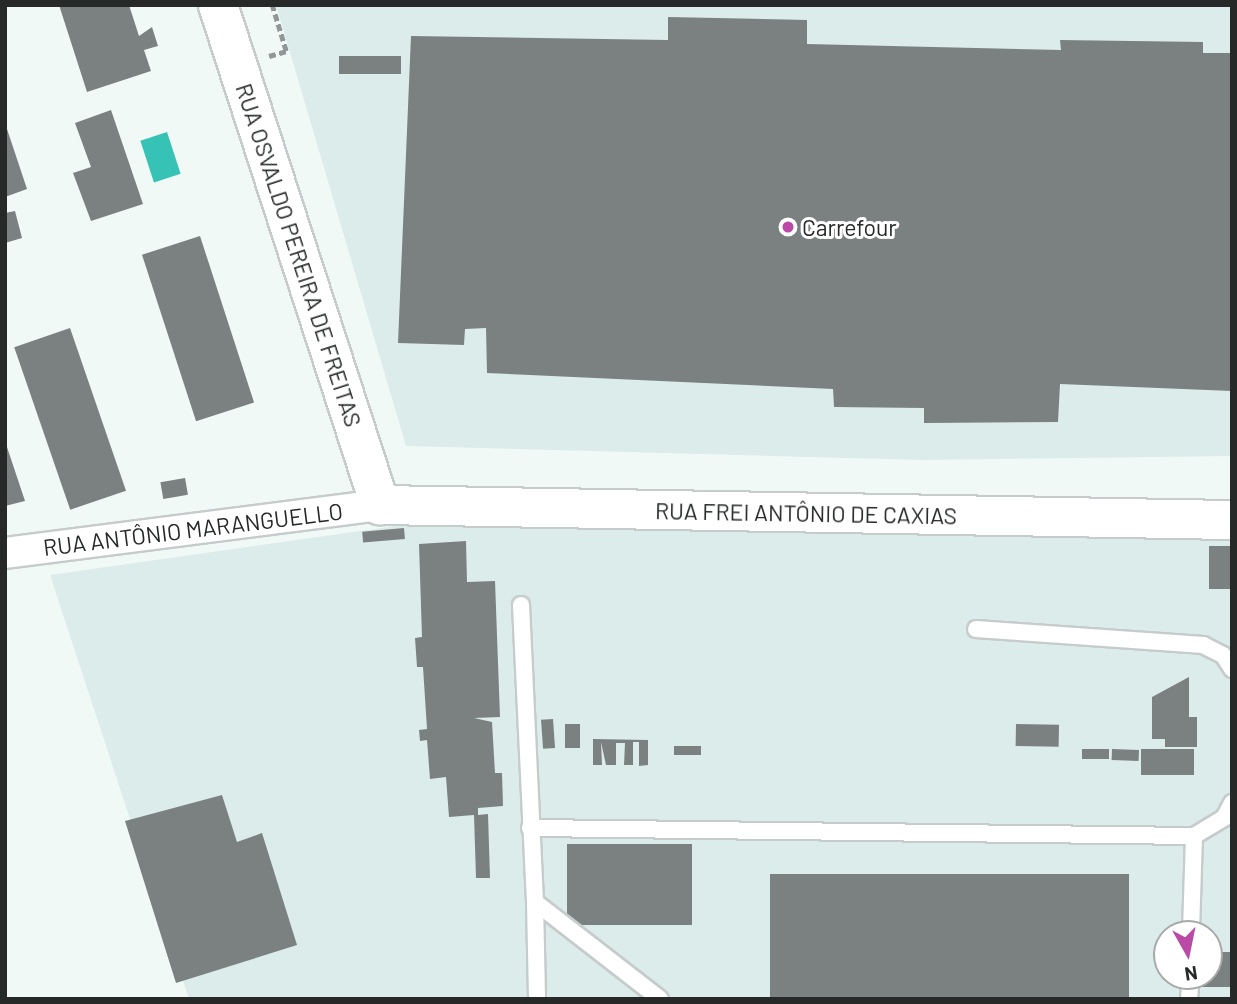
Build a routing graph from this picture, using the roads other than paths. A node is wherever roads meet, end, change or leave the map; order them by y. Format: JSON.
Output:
{"nodes":[{"id":1,"x":218,"y":5,"type":"edge"},
{"id":2,"x":380,"y":505,"type":"junction"},
{"id":3,"x":1232,"y":520,"type":"edge"},
{"id":4,"x":5,"y":554,"type":"edge"},
{"id":5,"x":521,"y":605,"type":"dead end"},
{"id":6,"x":976,"y":629,"type":"dead end"},
{"id":7,"x":1232,"y":669,"type":"edge"},
{"id":8,"x":1232,"y":803,"type":"edge"},
{"id":9,"x":530,"y":828,"type":"junction"},
{"id":10,"x":1194,"y":836,"type":"junction"},
{"id":11,"x":535,"y":902,"type":"junction"},
{"id":12,"x":1191,"y":920,"type":"edge"},
{"id":13,"x":537,"y":999,"type":"edge"},
{"id":14,"x":660,"y":999,"type":"edge"}],
"edges":[{"from":1,"to":2,"type":"street","name":"RUA OSVALDO PEREIRA DE FREITAS"},
{"from":2,"to":3,"type":"street","name":"RUA FREI ANTÔNIO DE CAXIAS"},
{"from":2,"to":4,"type":"street","name":"RUA ANTÔNIO MARANGUELLO"},
{"from":5,"to":9,"type":"lane"},
{"from":6,"to":7,"type":"lane"},
{"from":8,"to":10,"type":"lane"},
{"from":9,"to":10,"type":"lane"},
{"from":9,"to":11,"type":"lane"},
{"from":10,"to":12,"type":"lane"},
{"from":11,"to":13,"type":"lane"},
{"from":11,"to":14,"type":"lane"}]}
